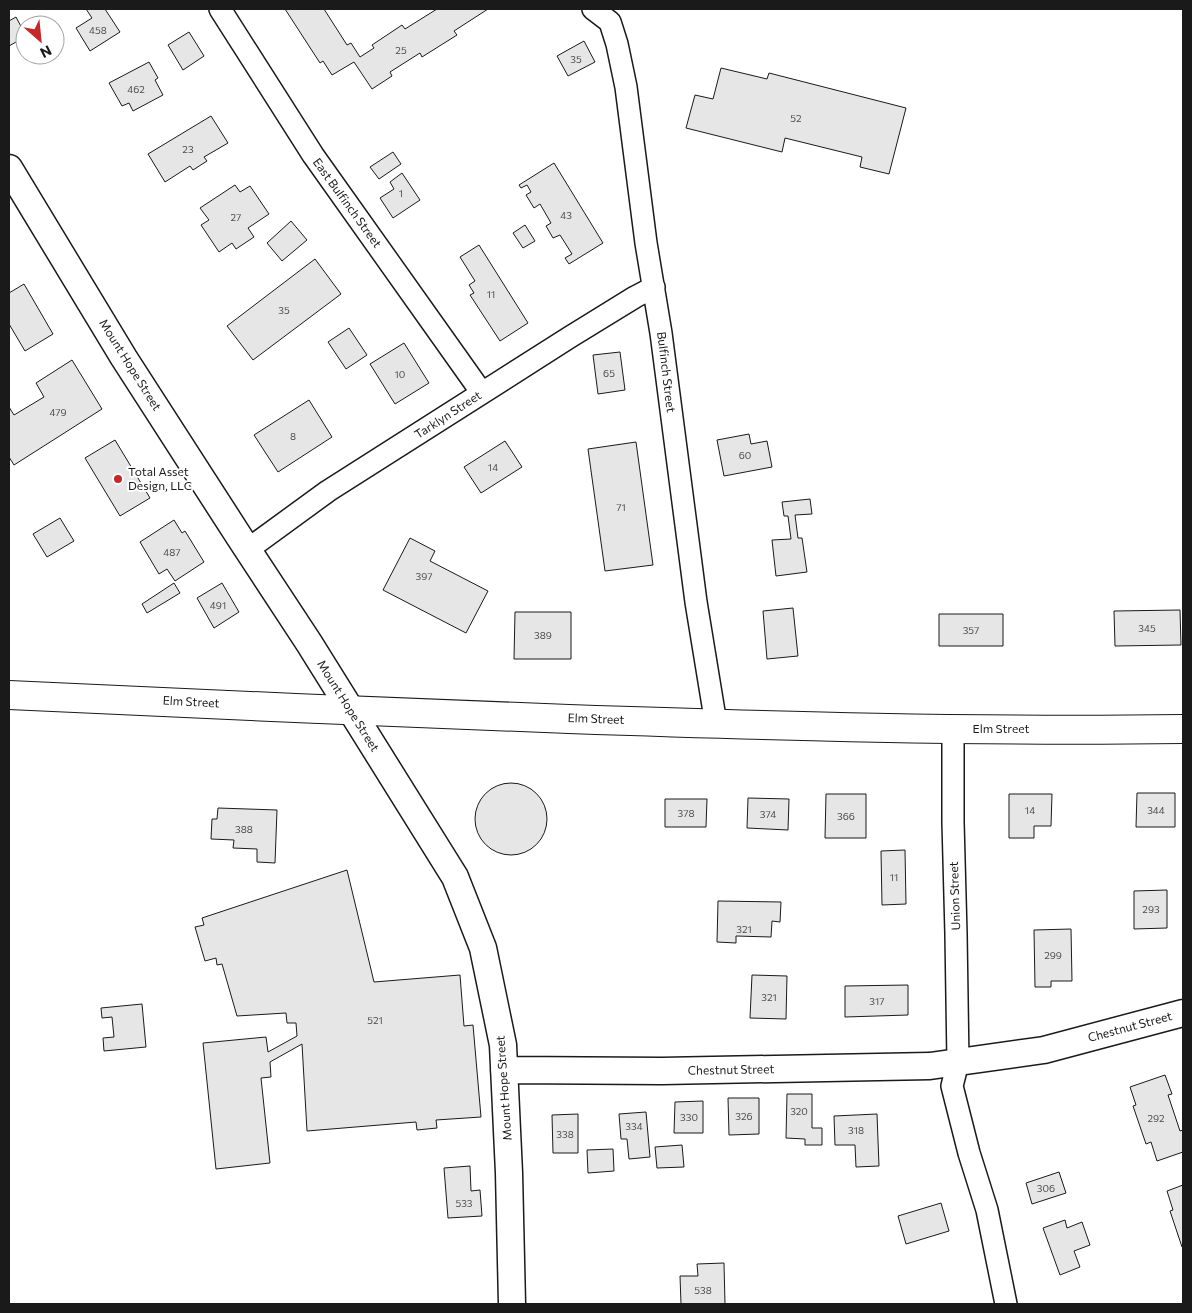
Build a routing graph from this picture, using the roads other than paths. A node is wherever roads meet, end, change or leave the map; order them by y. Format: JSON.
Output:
{"nodes":[{"id":1,"x":220,"y":9,"type":"edge"},
{"id":2,"x":593,"y":9,"type":"edge"},
{"id":3,"x":9,"y":168,"type":"edge"},
{"id":4,"x":654,"y":287,"type":"junction"},
{"id":5,"x":482,"y":393,"type":"junction"},
{"id":6,"x":247,"y":550,"type":"junction"},
{"id":7,"x":9,"y":695,"type":"edge"},
{"id":8,"x":351,"y":710,"type":"junction"},
{"id":9,"x":716,"y":724,"type":"junction"},
{"id":10,"x":953,"y":729,"type":"junction"},
{"id":11,"x":1183,"y":729,"type":"edge"},
{"id":12,"x":1183,"y":1013,"type":"edge"},
{"id":13,"x":958,"y":1062,"type":"junction"},
{"id":14,"x":504,"y":1070,"type":"junction"},
{"id":15,"x":512,"y":1304,"type":"edge"},
{"id":16,"x":1006,"y":1304,"type":"edge"}],
"edges":[{"from":1,"to":5,"type":"street","name":"East Bulfinch Street"},
{"from":2,"to":4,"type":"street","name":"Bulfinch Street"},
{"from":3,"to":6,"type":"street","name":"Mount Hope Street"},
{"from":4,"to":5,"type":"street","name":"Tarklyn Street"},
{"from":4,"to":9,"type":"street","name":"Bulfinch Street"},
{"from":5,"to":6,"type":"street","name":"Tarklyn Street"},
{"from":6,"to":8,"type":"street","name":"Mount Hope Street"},
{"from":7,"to":8,"type":"main road","name":"Elm Street"},
{"from":8,"to":9,"type":"main road","name":"Elm Street"},
{"from":8,"to":14,"type":"street","name":"Mount Hope Street"},
{"from":9,"to":10,"type":"main road","name":"Elm Street"},
{"from":10,"to":11,"type":"main road","name":"Elm Street"},
{"from":10,"to":13,"type":"street","name":"Union Street"},
{"from":12,"to":13,"type":"street","name":"Chestnut Street"},
{"from":13,"to":14,"type":"street","name":"Chestnut Street"},
{"from":13,"to":16,"type":"street"},
{"from":14,"to":15,"type":"street","name":"Mount Hope Street"}]}
